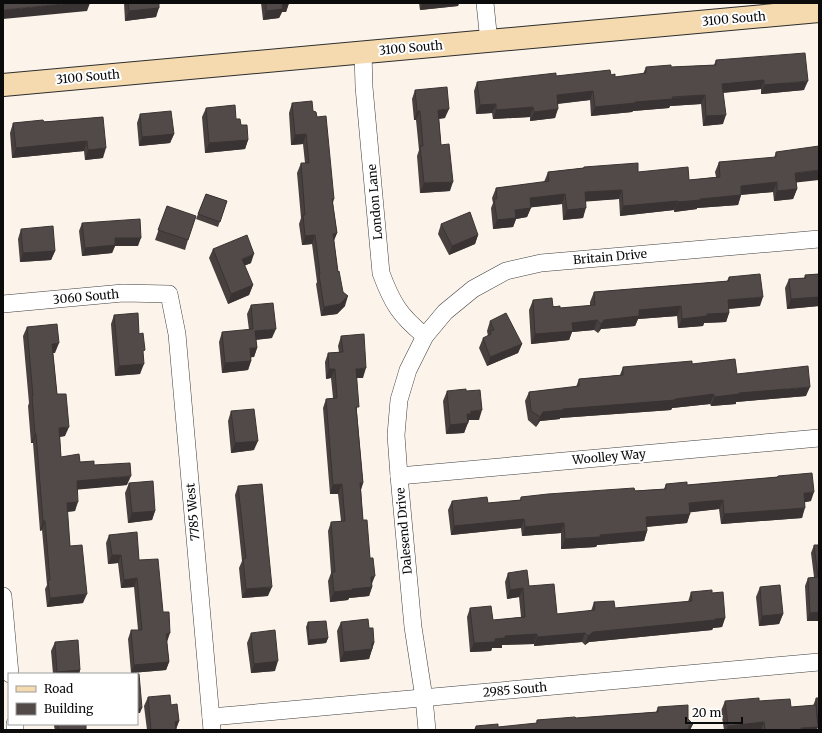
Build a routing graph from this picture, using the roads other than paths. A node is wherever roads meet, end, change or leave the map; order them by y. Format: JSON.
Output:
{"nodes":[{"id":1,"x":485,"y":3,"type":"edge"},
{"id":2,"x":807,"y":9,"type":"edge"},
{"id":3,"x":489,"y":42,"type":"junction"},
{"id":4,"x":363,"y":52,"type":"junction"},
{"id":5,"x":3,"y":85,"type":"edge"},
{"id":6,"x":819,"y":239,"type":"edge"},
{"id":7,"x":169,"y":294,"type":"joint"},
{"id":8,"x":3,"y":304,"type":"edge"},
{"id":9,"x":425,"y":336,"type":"junction"},
{"id":10,"x":819,"y":438,"type":"edge"},
{"id":11,"x":399,"y":476,"type":"junction"},
{"id":12,"x":3,"y":596,"type":"edge"},
{"id":13,"x":819,"y":662,"type":"edge"},
{"id":14,"x":10,"y":673,"type":"edge"},
{"id":15,"x":424,"y":698,"type":"junction"},
{"id":16,"x":212,"y":724,"type":"edge"},
{"id":17,"x":427,"y":730,"type":"edge"}],
"edges":[{"from":1,"to":3,"type":"street"},
{"from":2,"to":3,"type":"street","name":"3100 South"},
{"from":3,"to":4,"type":"street","name":"3100 South"},
{"from":4,"to":5,"type":"street","name":"3100 South"},
{"from":4,"to":9,"type":"street","name":"London Lane"},
{"from":6,"to":9,"type":"street","name":"Britain Drive"},
{"from":7,"to":8,"type":"street","name":"3060 South"},
{"from":7,"to":16,"type":"street","name":"7785 West"},
{"from":9,"to":11,"type":"street","name":"Dalesend Drive"},
{"from":10,"to":11,"type":"street","name":"Woolley Way"},
{"from":11,"to":15,"type":"street","name":"Dalesend Drive"},
{"from":12,"to":14,"type":"street"},
{"from":13,"to":15,"type":"street","name":"2985 South"},
{"from":15,"to":16,"type":"street","name":"2985 South"},
{"from":15,"to":17,"type":"street","name":"Dalesend Drive"}]}
